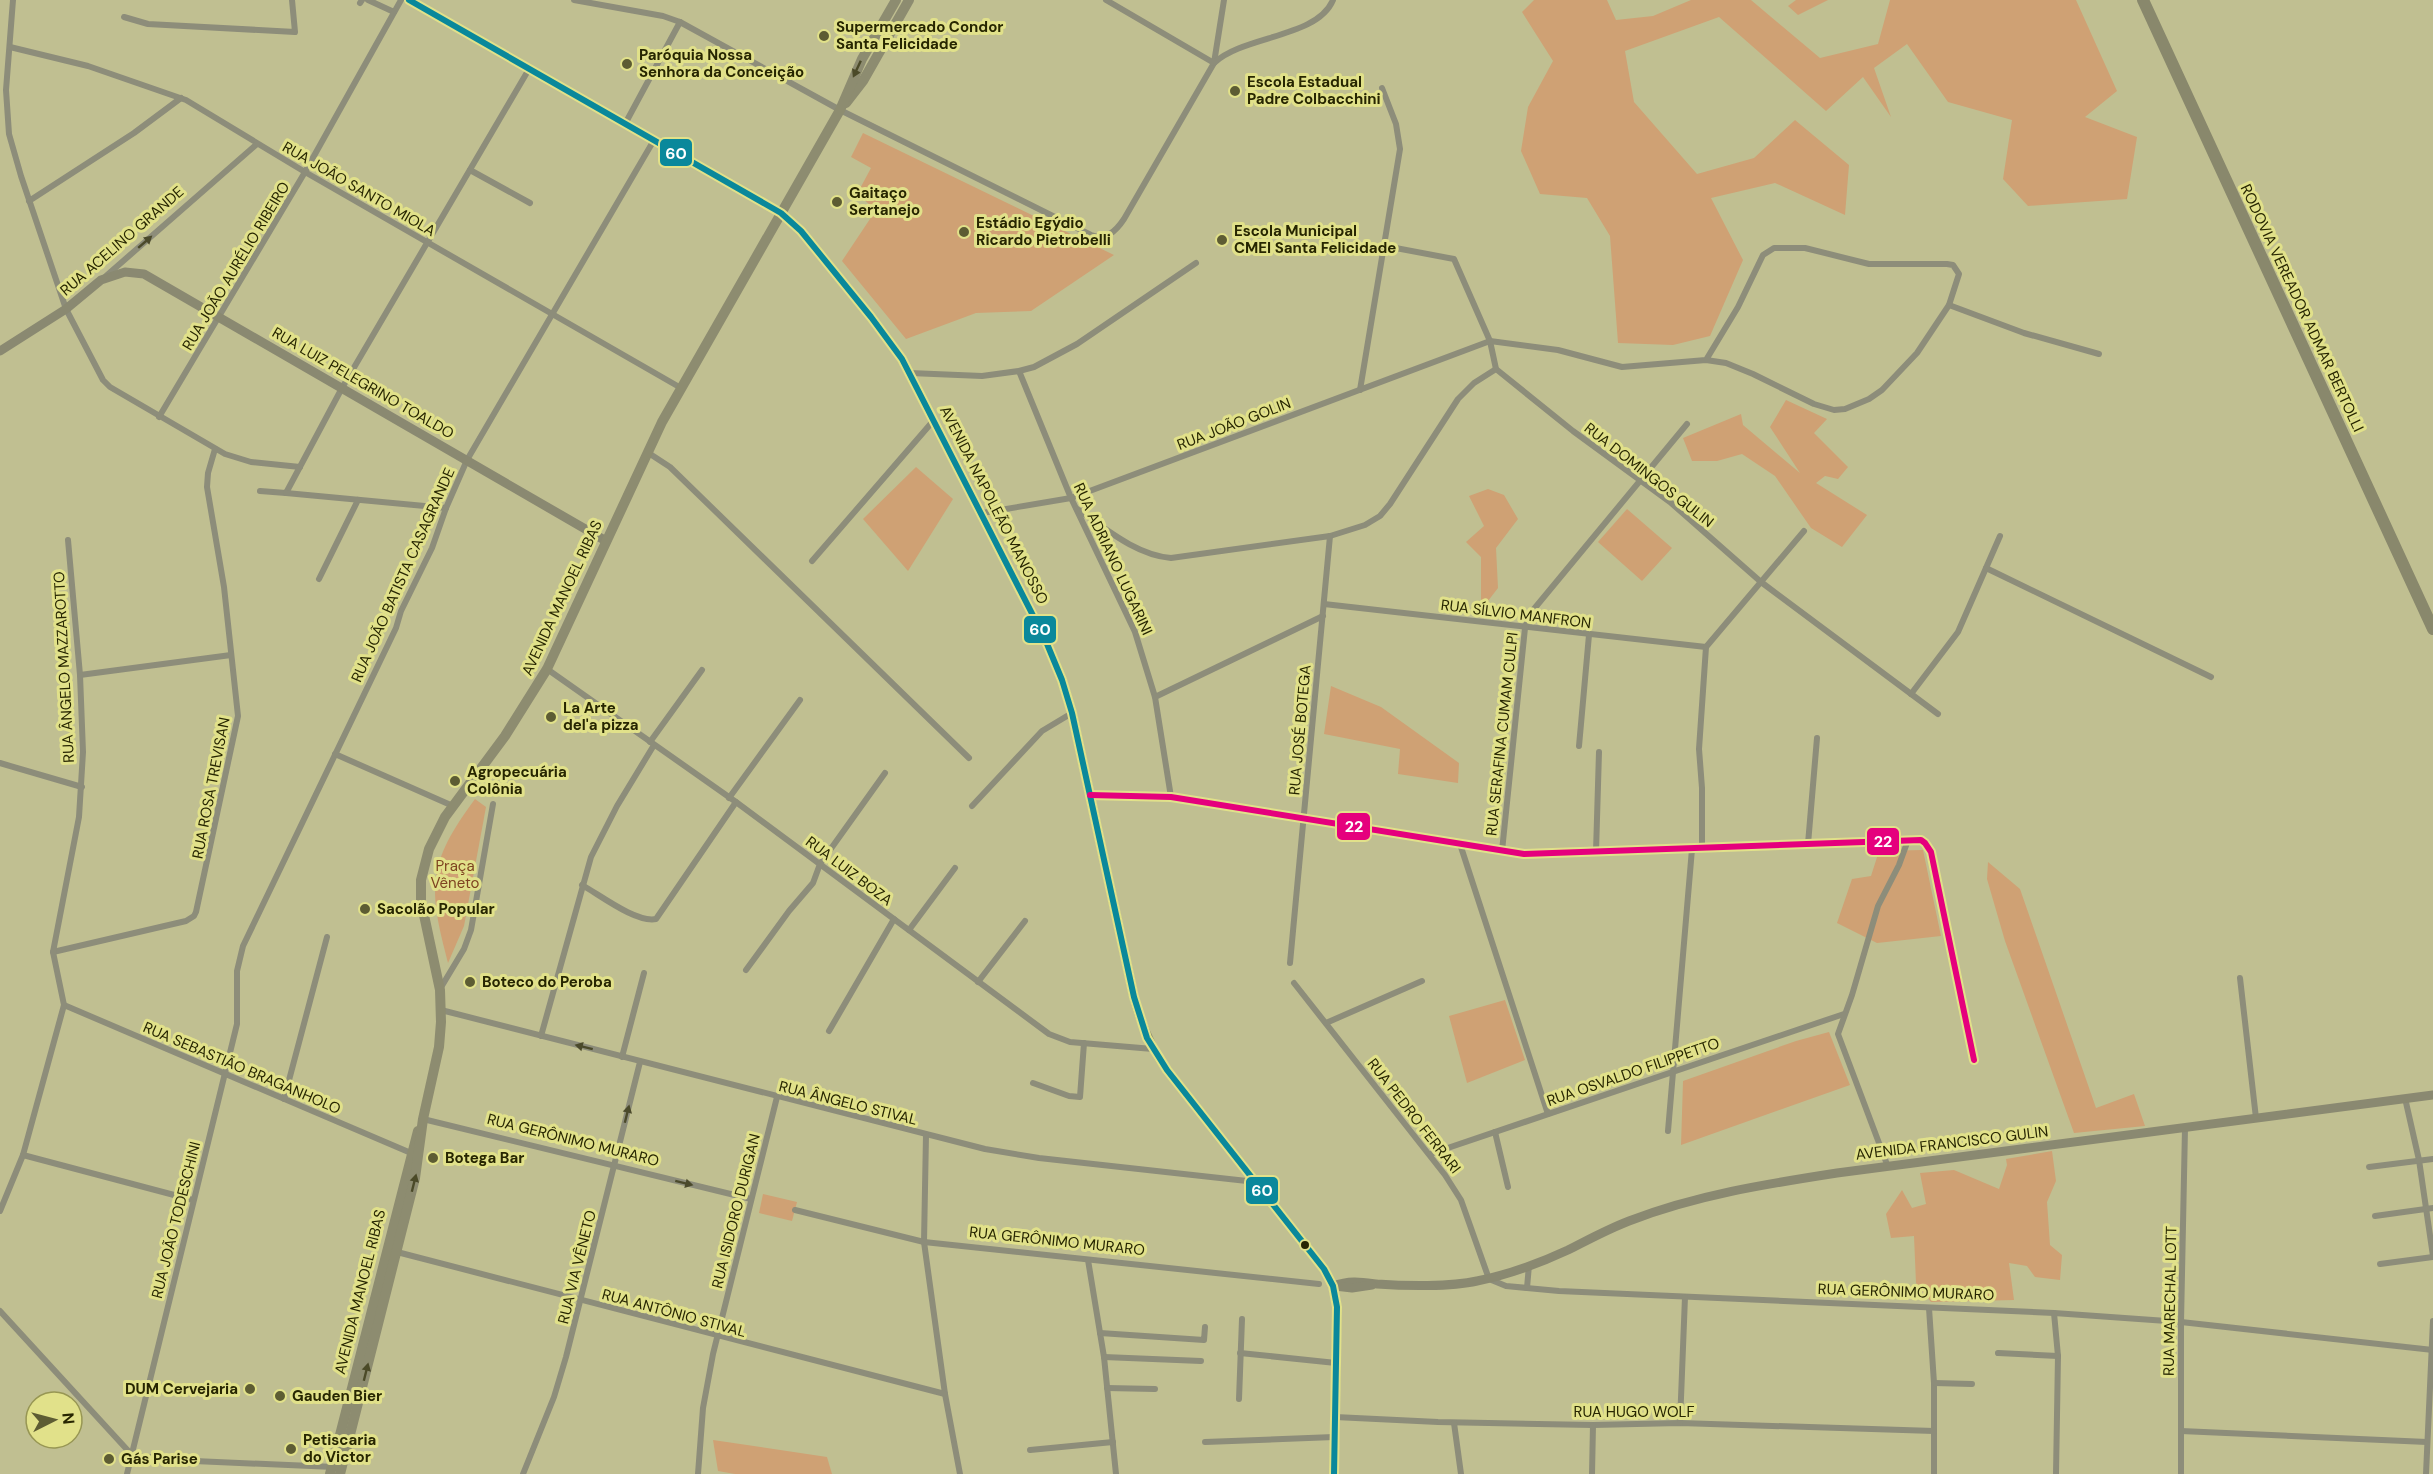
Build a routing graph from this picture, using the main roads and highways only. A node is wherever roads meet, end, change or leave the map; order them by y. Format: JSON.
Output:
{"nodes":[{"id":1,"x":896,"y":0,"type":"edge"},
{"id":2,"x":908,"y":0,"type":"edge"},
{"id":3,"x":2143,"y":0,"type":"edge"},
{"id":4,"x":840,"y":110,"type":"junction"},
{"id":5,"x":2433,"y":629,"type":"edge"},
{"id":6,"x":423,"y":1119,"type":"junction"},
{"id":7,"x":336,"y":1471,"type":"edge"}],
"edges":[{"from":1,"to":4,"type":"main road","name":"AVENIDA MANOEL RIBAS","one_way":true},
{"from":2,"to":4,"type":"main road","name":"AVENIDA MANOEL RIBAS"},
{"from":3,"to":5,"type":"highway","name":"RODOVIA VEREADOR ADMAR BERTOLLI"},
{"from":4,"to":6,"type":"main road","name":"AVENIDA MANOEL RIBAS"},
{"from":6,"to":7,"type":"main road","name":"AVENIDA MANOEL RIBAS"},
{"from":7,"to":6,"type":"main road","name":"AVENIDA MANOEL RIBAS","one_way":true}]}
